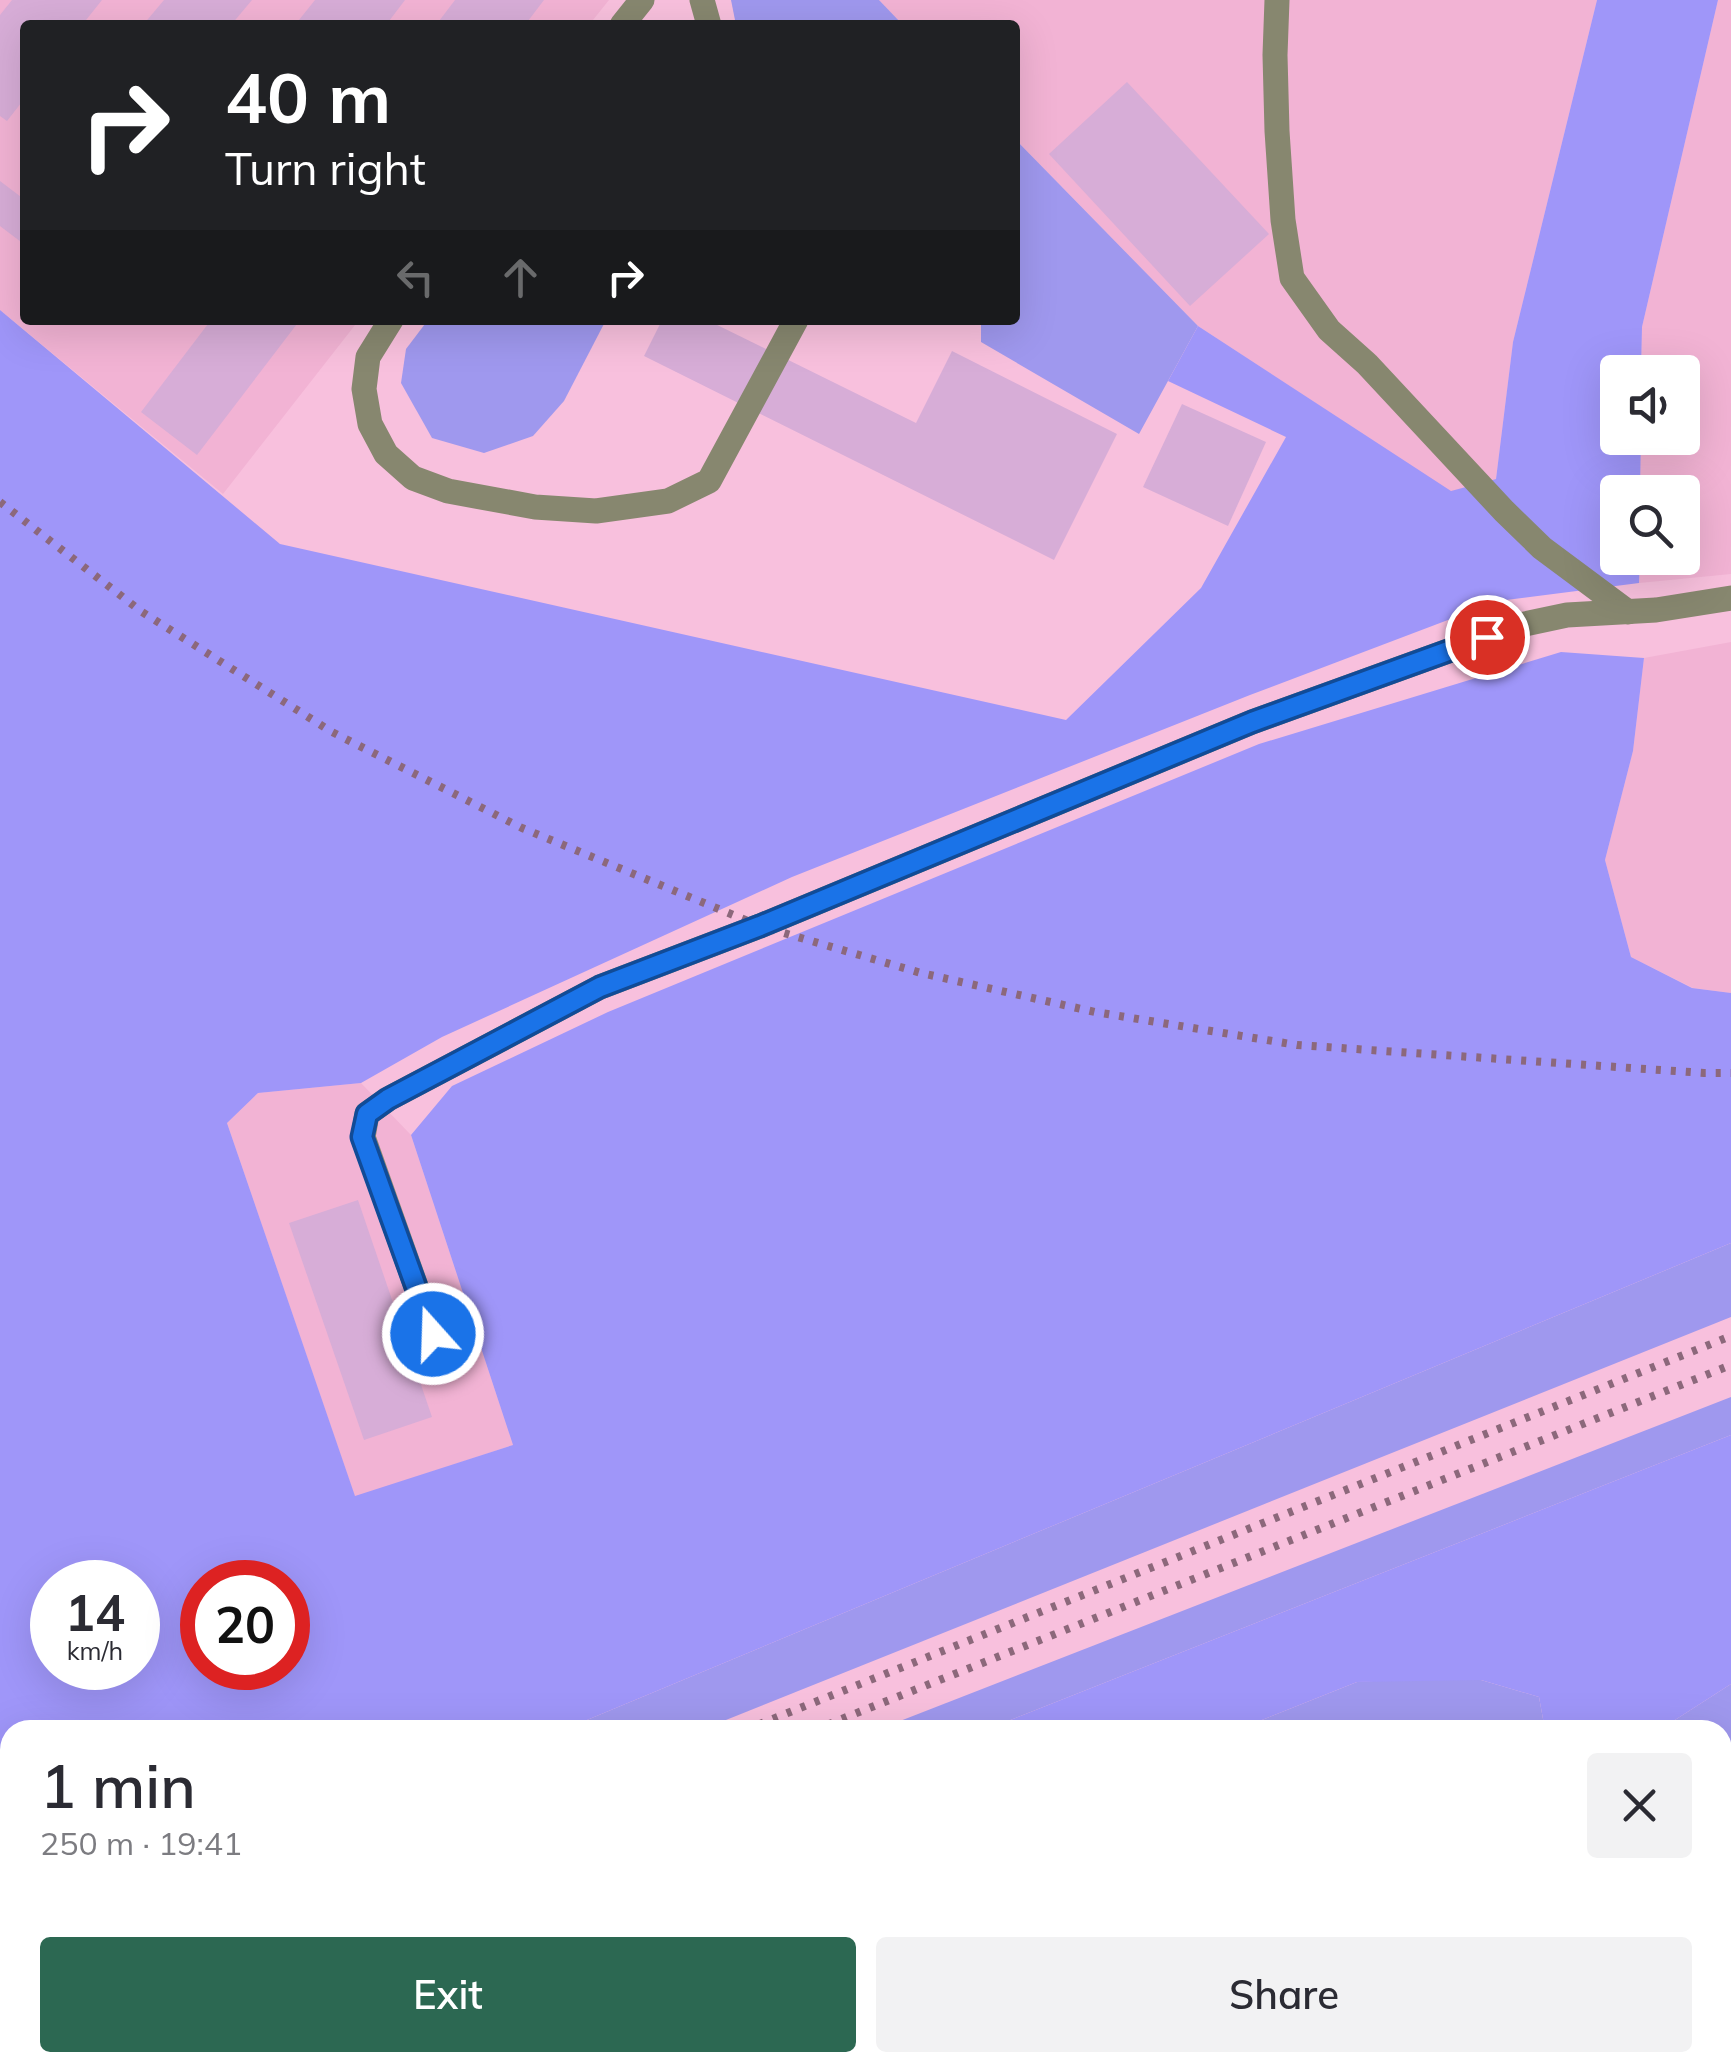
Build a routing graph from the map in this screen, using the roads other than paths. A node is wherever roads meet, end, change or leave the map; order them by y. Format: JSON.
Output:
{"nodes":[{"id":1,"x":642,"y":0,"type":"edge"},
{"id":2,"x":1278,"y":0,"type":"edge"},
{"id":3,"x":626,"y":20,"type":"edge"},
{"id":4,"x":388,"y":325,"type":"edge"},
{"id":5,"x":793,"y":325,"type":"edge"},
{"id":6,"x":1731,"y":598,"type":"edge"},
{"id":7,"x":1628,"y":612,"type":"junction"},
{"id":8,"x":433,"y":1334,"type":"dead end"}],
"edges":[{"from":1,"to":3,"type":"lane"},
{"from":2,"to":7,"type":"lane"},
{"from":4,"to":5,"type":"lane"},
{"from":6,"to":7,"type":"lane"},
{"from":7,"to":8,"type":"lane"}]}
